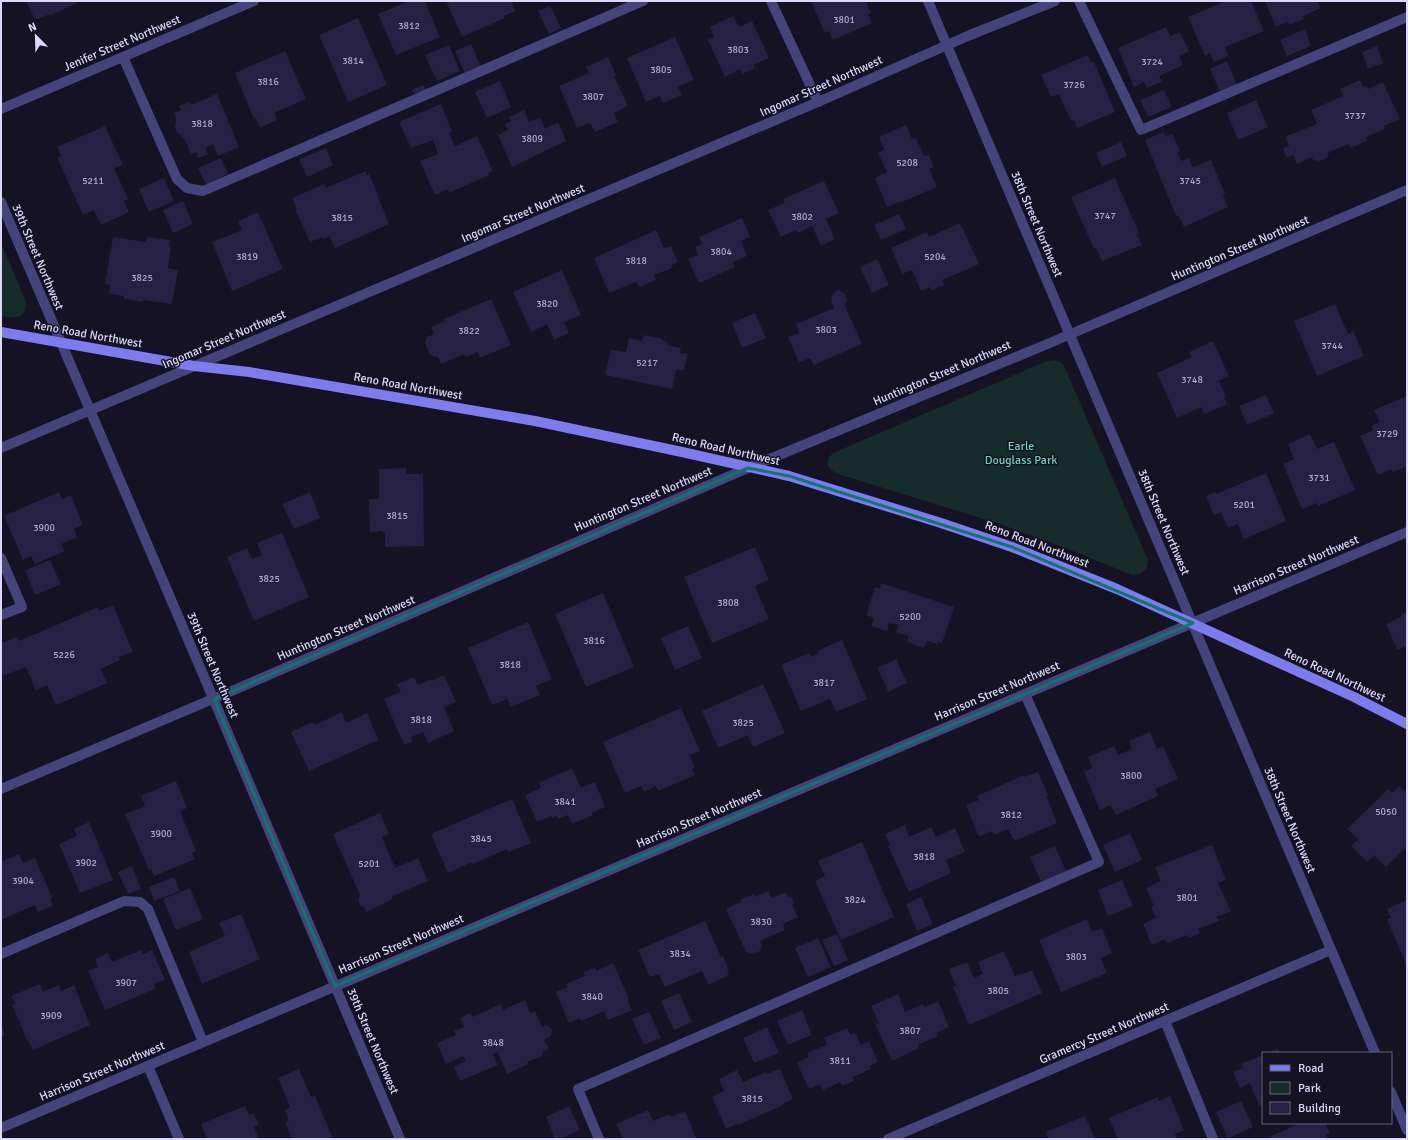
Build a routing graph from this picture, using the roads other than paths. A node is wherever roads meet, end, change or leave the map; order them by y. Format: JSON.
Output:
{"nodes":[{"id":1,"x":254,"y":1,"type":"edge"},
{"id":2,"x":643,"y":1,"type":"edge"},
{"id":3,"x":771,"y":1,"type":"edge"},
{"id":4,"x":928,"y":1,"type":"edge"},
{"id":5,"x":1055,"y":1,"type":"edge"},
{"id":6,"x":1079,"y":1,"type":"edge"},
{"id":7,"x":1407,"y":17,"type":"edge"},
{"id":8,"x":947,"y":45,"type":"junction"},
{"id":9,"x":123,"y":57,"type":"junction"},
{"id":10,"x":818,"y":102,"type":"junction"},
{"id":11,"x":1,"y":109,"type":"edge"},
{"id":12,"x":1407,"y":190,"type":"edge"},
{"id":13,"x":1,"y":202,"type":"edge"},
{"id":14,"x":1,"y":332,"type":"edge"},
{"id":15,"x":1069,"y":334,"type":"junction"},
{"id":16,"x":60,"y":342,"type":"junction"},
{"id":17,"x":194,"y":366,"type":"junction"},
{"id":18,"x":90,"y":410,"type":"junction"},
{"id":19,"x":1,"y":448,"type":"edge"},
{"id":20,"x":748,"y":468,"type":"junction"},
{"id":21,"x":1407,"y":532,"type":"edge"},
{"id":22,"x":1,"y":558,"type":"edge"},
{"id":23,"x":1,"y":615,"type":"edge"},
{"id":24,"x":1193,"y":623,"type":"junction"},
{"id":25,"x":1025,"y":694,"type":"junction"},
{"id":26,"x":214,"y":699,"type":"junction"},
{"id":27,"x":1407,"y":724,"type":"edge"},
{"id":28,"x":1,"y":789,"type":"edge"},
{"id":29,"x":1331,"y":950,"type":"junction"},
{"id":30,"x":1,"y":954,"type":"edge"},
{"id":31,"x":335,"y":986,"type":"junction"},
{"id":32,"x":1165,"y":1021,"type":"junction"},
{"id":33,"x":203,"y":1042,"type":"junction"},
{"id":34,"x":1374,"y":1052,"type":"edge"},
{"id":35,"x":148,"y":1066,"type":"junction"},
{"id":36,"x":1392,"y":1094,"type":"edge"},
{"id":37,"x":1,"y":1128,"type":"edge"},
{"id":38,"x":1407,"y":1130,"type":"edge"},
{"id":39,"x":180,"y":1139,"type":"edge"},
{"id":40,"x":400,"y":1139,"type":"edge"},
{"id":41,"x":599,"y":1139,"type":"edge"},
{"id":42,"x":888,"y":1139,"type":"edge"},
{"id":43,"x":1213,"y":1139,"type":"edge"}],
"edges":[{"from":1,"to":9,"type":"street","name":"Jenifer Street Northwest"},
{"from":2,"to":9,"type":"street"},
{"from":3,"to":10,"type":"street"},
{"from":4,"to":8,"type":"street","name":"38th Street Northwest"},
{"from":5,"to":8,"type":"street","name":"Ingomar Street Northwest"},
{"from":6,"to":7,"type":"street"},
{"from":8,"to":10,"type":"street","name":"Ingomar Street Northwest"},
{"from":8,"to":15,"type":"street","name":"38th Street Northwest"},
{"from":9,"to":11,"type":"street","name":"Jenifer Street Northwest"},
{"from":10,"to":17,"type":"street","name":"Ingomar Street Northwest"},
{"from":12,"to":15,"type":"street","name":"Huntington Street Northwest"},
{"from":13,"to":16,"type":"street","name":"39th Street Northwest"},
{"from":14,"to":16,"type":"main road","name":"Reno Road Northwest"},
{"from":15,"to":20,"type":"street","name":"Huntington Street Northwest"},
{"from":15,"to":24,"type":"street","name":"38th Street Northwest"},
{"from":16,"to":17,"type":"main road","name":"Reno Road Northwest"},
{"from":16,"to":18,"type":"street","name":"39th Street Northwest"},
{"from":17,"to":18,"type":"street","name":"Ingomar Street Northwest"},
{"from":17,"to":20,"type":"main road","name":"Reno Road Northwest"},
{"from":18,"to":19,"type":"street","name":"Ingomar Street Northwest"},
{"from":18,"to":26,"type":"street","name":"39th Street Northwest"},
{"from":20,"to":24,"type":"main road","name":"Reno Road Northwest"},
{"from":20,"to":26,"type":"street","name":"Huntington Street Northwest"},
{"from":21,"to":24,"type":"street","name":"Harrison Street Northwest"},
{"from":22,"to":23,"type":"street"},
{"from":24,"to":25,"type":"street","name":"Harrison Street Northwest"},
{"from":24,"to":27,"type":"main road","name":"Reno Road Northwest"},
{"from":24,"to":29,"type":"street","name":"38th Street Northwest"},
{"from":25,"to":31,"type":"street","name":"Harrison Street Northwest"},
{"from":25,"to":41,"type":"street"},
{"from":26,"to":28,"type":"street","name":"Huntington Street Northwest"},
{"from":26,"to":31,"type":"street","name":"39th Street Northwest"},
{"from":29,"to":32,"type":"street","name":"Gramercy Street Northwest"},
{"from":29,"to":34,"type":"street","name":"38th Street Northwest"},
{"from":30,"to":33,"type":"street"},
{"from":31,"to":33,"type":"street","name":"Harrison Street Northwest"},
{"from":31,"to":40,"type":"street","name":"39th Street Northwest"},
{"from":32,"to":42,"type":"street","name":"Gramercy Street Northwest"},
{"from":32,"to":43,"type":"street"},
{"from":33,"to":35,"type":"street","name":"Harrison Street Northwest"},
{"from":35,"to":37,"type":"street","name":"Harrison Street Northwest"},
{"from":35,"to":39,"type":"street"},
{"from":36,"to":38,"type":"street"}]}
